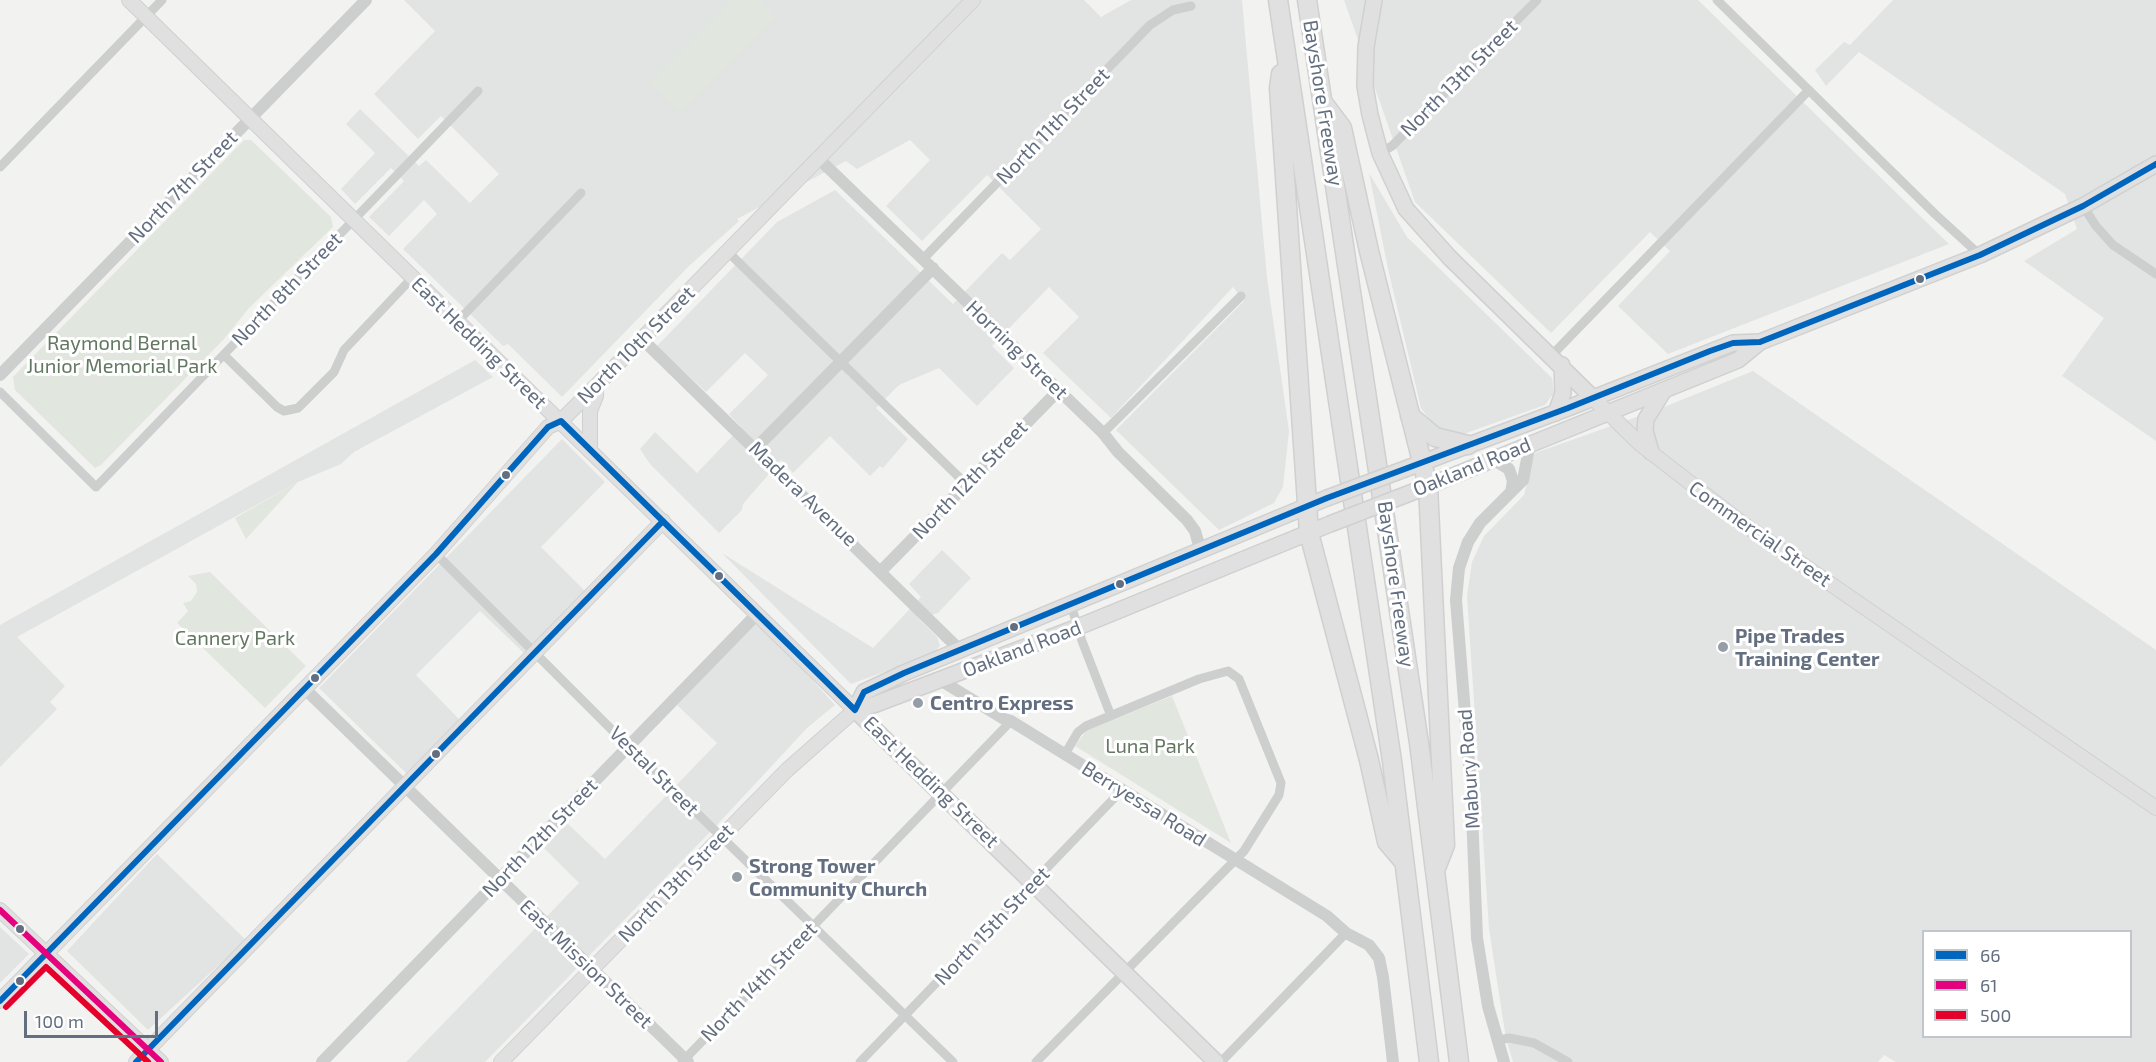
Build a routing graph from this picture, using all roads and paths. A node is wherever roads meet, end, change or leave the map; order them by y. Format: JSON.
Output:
{"nodes":[{"id":1,"x":129,"y":0,"type":"edge"},
{"id":2,"x":162,"y":0,"type":"edge"},
{"id":3,"x":366,"y":0,"type":"edge"},
{"id":4,"x":973,"y":0,"type":"edge"},
{"id":5,"x":1278,"y":0,"type":"edge"},
{"id":6,"x":1307,"y":0,"type":"edge"},
{"id":7,"x":1374,"y":0,"type":"edge"},
{"id":8,"x":1537,"y":0,"type":"edge"},
{"id":9,"x":1718,"y":0,"type":"edge"},
{"id":10,"x":1191,"y":6,"type":"dead end"},
{"id":11,"x":146,"y":16,"type":"junction"},
{"id":12,"x":1285,"y":49,"type":"junction"},
{"id":13,"x":1809,"y":90,"type":"junction"},
{"id":14,"x":478,"y":91,"type":"dead end"},
{"id":15,"x":1322,"y":102,"type":"junction"},
{"id":16,"x":250,"y":119,"type":"junction"},
{"id":17,"x":1380,"y":153,"type":"junction"},
{"id":18,"x":818,"y":158,"type":"junction"},
{"id":19,"x":2156,"y":164,"type":"edge"},
{"id":20,"x":0,"y":167,"type":"edge"},
{"id":21,"x":581,"y":194,"type":"dead end"},
{"id":22,"x":2084,"y":206,"type":"junction"},
{"id":23,"x":353,"y":220,"type":"junction"},
{"id":24,"x":728,"y":252,"type":"junction"},
{"id":25,"x":1980,"y":255,"type":"junction"},
{"id":26,"x":923,"y":259,"type":"junction"},
{"id":27,"x":933,"y":268,"type":"junction"},
{"id":28,"x":2156,"y":274,"type":"edge"},
{"id":29,"x":412,"y":278,"type":"junction"},
{"id":30,"x":1241,"y":296,"type":"dead end"},
{"id":31,"x":457,"y":322,"type":"junction"},
{"id":32,"x":642,"y":339,"type":"junction"},
{"id":33,"x":1760,"y":342,"type":"junction"},
{"id":34,"x":224,"y":355,"type":"junction"},
{"id":35,"x":1557,"y":360,"type":"junction"},
{"id":36,"x":840,"y":361,"type":"junction"},
{"id":37,"x":0,"y":375,"type":"edge"},
{"id":38,"x":596,"y":386,"type":"junction"},
{"id":39,"x":1664,"y":389,"type":"junction"},
{"id":40,"x":1059,"y":390,"type":"junction"},
{"id":41,"x":0,"y":392,"type":"edge"},
{"id":42,"x":1593,"y":398,"type":"junction"},
{"id":43,"x":1609,"y":412,"type":"junction"},
{"id":44,"x":1556,"y":413,"type":"junction"},
{"id":45,"x":1410,"y":417,"type":"junction"},
{"id":46,"x":561,"y":421,"type":"junction"},
{"id":47,"x":1103,"y":433,"type":"junction"},
{"id":48,"x":1530,"y":444,"type":"junction"},
{"id":49,"x":1468,"y":445,"type":"junction"},
{"id":50,"x":756,"y":448,"type":"junction"},
{"id":51,"x":591,"y":451,"type":"junction"},
{"id":52,"x":1651,"y":452,"type":"junction"},
{"id":53,"x":1494,"y":460,"type":"junction"},
{"id":54,"x":1418,"y":464,"type":"junction"},
{"id":55,"x":966,"y":484,"type":"junction"},
{"id":56,"x":1423,"y":488,"type":"junction"},
{"id":57,"x":1511,"y":492,"type":"junction"},
{"id":58,"x":1306,"y":508,"type":"junction"},
{"id":59,"x":663,"y":521,"type":"junction"},
{"id":60,"x":1309,"y":532,"type":"junction"},
{"id":61,"x":1201,"y":552,"type":"junction"},
{"id":62,"x":436,"y":554,"type":"junction"},
{"id":63,"x":882,"y":570,"type":"junction"},
{"id":64,"x":1071,"y":605,"type":"junction"},
{"id":65,"x":757,"y":614,"type":"junction"},
{"id":66,"x":1078,"y":627,"type":"junction"},
{"id":67,"x":961,"y":651,"type":"junction"},
{"id":68,"x":534,"y":653,"type":"junction"},
{"id":69,"x":939,"y":680,"type":"junction"},
{"id":70,"x":305,"y":689,"type":"junction"},
{"id":71,"x":855,"y":710,"type":"junction"},
{"id":72,"x":1111,"y":716,"type":"junction"},
{"id":73,"x":1011,"y":721,"type":"junction"},
{"id":74,"x":629,"y":747,"type":"junction"},
{"id":75,"x":1065,"y":754,"type":"junction"},
{"id":76,"x":404,"y":785,"type":"junction"},
{"id":77,"x":1122,"y":790,"type":"junction"},
{"id":78,"x":943,"y":792,"type":"junction"},
{"id":79,"x":2156,"y":808,"type":"edge"},
{"id":80,"x":721,"y":837,"type":"junction"},
{"id":81,"x":1235,"y":861,"type":"junction"},
{"id":82,"x":1404,"y":862,"type":"junction"},
{"id":83,"x":1436,"y":870,"type":"junction"},
{"id":84,"x":499,"y":879,"type":"junction"},
{"id":85,"x":1034,"y":882,"type":"junction"},
{"id":86,"x":0,"y":910,"type":"edge"},
{"id":87,"x":813,"y":926,"type":"junction"},
{"id":88,"x":1346,"y":933,"type":"junction"},
{"id":89,"x":46,"y":954,"type":"junction"},
{"id":90,"x":592,"y":969,"type":"junction"},
{"id":91,"x":1125,"y":971,"type":"junction"},
{"id":92,"x":0,"y":1001,"type":"edge"},
{"id":93,"x":904,"y":1016,"type":"junction"},
{"id":94,"x":1498,"y":1041,"type":"junction"},
{"id":95,"x":147,"y":1050,"type":"junction"},
{"id":96,"x":685,"y":1061,"type":"edge"},
{"id":97,"x":136,"y":1062,"type":"edge"},
{"id":98,"x":160,"y":1062,"type":"edge"},
{"id":99,"x":322,"y":1062,"type":"edge"},
{"id":100,"x":501,"y":1062,"type":"edge"},
{"id":101,"x":860,"y":1062,"type":"edge"},
{"id":102,"x":953,"y":1062,"type":"edge"},
{"id":103,"x":1036,"y":1062,"type":"edge"},
{"id":104,"x":1219,"y":1062,"type":"edge"},
{"id":105,"x":1393,"y":1062,"type":"edge"},
{"id":106,"x":1429,"y":1062,"type":"edge"},
{"id":107,"x":1459,"y":1062,"type":"edge"},
{"id":108,"x":1503,"y":1062,"type":"edge"},
{"id":109,"x":1568,"y":1062,"type":"edge"}],
"edges":[{"from":1,"to":11,"type":"main road","name":"East Hedding Street"},
{"from":2,"to":11,"type":"street"},
{"from":3,"to":16,"type":"street","name":"North 7th Street"},
{"from":4,"to":18,"type":"main road","name":"North 10th Street"},
{"from":5,"to":12,"type":"highway","name":"Bayshore Freeway"},
{"from":6,"to":15,"type":"highway","name":"Bayshore Freeway"},
{"from":7,"to":17,"type":"main road","name":"Commercial Street"},
{"from":8,"to":17,"type":"street","name":"North 13th Street"},
{"from":9,"to":13,"type":"street"},
{"from":10,"to":26,"type":"street","name":"North 11th Street"},
{"from":11,"to":16,"type":"main road","name":"East Hedding Street"},
{"from":11,"to":20,"type":"street"},
{"from":12,"to":58,"type":"highway"},
{"from":12,"to":82,"type":"highway","name":"Bayshore Freeway"},
{"from":13,"to":25,"type":"street"},
{"from":13,"to":35,"type":"street"},
{"from":14,"to":23,"type":"street","name":"North 8th Street"},
{"from":15,"to":45,"type":"highway"},
{"from":15,"to":83,"type":"highway","name":"Bayshore Freeway"},
{"from":16,"to":23,"type":"main road","name":"East Hedding Street"},
{"from":16,"to":37,"type":"street","name":"North 7th Street"},
{"from":17,"to":35,"type":"main road","name":"Commercial Street"},
{"from":18,"to":24,"type":"main road","name":"North 10th Street"},
{"from":18,"to":26,"type":"street","name":"Horning Street"},
{"from":19,"to":22,"type":"main road","name":"Oakland Road"},
{"from":21,"to":31,"type":"street"},
{"from":22,"to":25,"type":"main road","name":"Oakland Road"},
{"from":22,"to":28,"type":"street"},
{"from":23,"to":29,"type":"main road","name":"East Hedding Street"},
{"from":23,"to":34,"type":"street","name":"North 8th Street"},
{"from":24,"to":32,"type":"main road","name":"North 10th Street"},
{"from":24,"to":36,"type":"street"},
{"from":25,"to":33,"type":"main road","name":"Oakland Road"},
{"from":26,"to":27,"type":"street","name":"Horning Street"},
{"from":27,"to":36,"type":"street"},
{"from":27,"to":40,"type":"street","name":"Horning Street"},
{"from":29,"to":31,"type":"main road","name":"East Hedding Street"},
{"from":29,"to":34,"type":"street"},
{"from":30,"to":47,"type":"street"},
{"from":31,"to":46,"type":"main road","name":"East Hedding Street"},
{"from":32,"to":38,"type":"main road","name":"North 10th Street"},
{"from":32,"to":50,"type":"street","name":"Madera Avenue"},
{"from":33,"to":39,"type":"main road","name":"Oakland Road"},
{"from":33,"to":42,"type":"main road","name":"Oakland Road"},
{"from":34,"to":41,"type":"street","name":"North 8th Street"},
{"from":35,"to":42,"type":"main road","name":"Commercial Street"},
{"from":35,"to":44,"type":"main road"},
{"from":36,"to":50,"type":"street"},
{"from":36,"to":55,"type":"street"},
{"from":38,"to":46,"type":"main road","name":"North 10th Street"},
{"from":38,"to":51,"type":"main road"},
{"from":39,"to":43,"type":"main road","name":"Oakland Road"},
{"from":39,"to":52,"type":"main road"},
{"from":40,"to":47,"type":"street","name":"Horning Street"},
{"from":40,"to":55,"type":"street","name":"North 12th Street"},
{"from":42,"to":43,"type":"main road","name":"Commercial Street"},
{"from":42,"to":44,"type":"main road","name":"Oakland Road"},
{"from":43,"to":48,"type":"main road","name":"Oakland Road"},
{"from":43,"to":52,"type":"main road","name":"Commercial Street"},
{"from":44,"to":49,"type":"main road","name":"Oakland Road"},
{"from":45,"to":49,"type":"highway"},
{"from":45,"to":54,"type":"highway"},
{"from":46,"to":51,"type":"main road","name":"East Hedding Street"},
{"from":46,"to":62,"type":"main road","name":"North 10th Street"},
{"from":47,"to":61,"type":"street","name":"Horning Street"},
{"from":48,"to":53,"type":"main road","name":"Oakland Road"},
{"from":48,"to":57,"type":"street","name":"Mabury Road"},
{"from":49,"to":54,"type":"main road","name":"Oakland Road"},
{"from":50,"to":63,"type":"street","name":"Madera Avenue"},
{"from":51,"to":59,"type":"main road","name":"East Hedding Street"},
{"from":52,"to":79,"type":"main road","name":"Commercial Street"},
{"from":53,"to":56,"type":"main road","name":"Oakland Road"},
{"from":53,"to":57,"type":"street"},
{"from":54,"to":56,"type":"highway"},
{"from":54,"to":58,"type":"main road","name":"Oakland Road","bridge":true},
{"from":55,"to":63,"type":"street","name":"North 12th Street"},
{"from":56,"to":60,"type":"main road","name":"Oakland Road","bridge":true},
{"from":56,"to":83,"type":"highway"},
{"from":57,"to":94,"type":"street","name":"Mabury Road"},
{"from":58,"to":60,"type":"highway"},
{"from":58,"to":61,"type":"main road","name":"Oakland Road"},
{"from":59,"to":65,"type":"main road","name":"East Hedding Street"},
{"from":59,"to":68,"type":"main road"},
{"from":60,"to":66,"type":"main road","name":"Oakland Road"},
{"from":60,"to":82,"type":"highway"},
{"from":61,"to":64,"type":"main road","name":"Oakland Road"},
{"from":62,"to":68,"type":"street","name":"Vestal Street"},
{"from":62,"to":70,"type":"main road","name":"North 10th Street"},
{"from":63,"to":67,"type":"street","name":"Madera Avenue"},
{"from":64,"to":66,"type":"street"},
{"from":64,"to":67,"type":"main road","name":"Oakland Road"},
{"from":65,"to":71,"type":"main road","name":"East Hedding Street"},
{"from":65,"to":74,"type":"street","name":"North 12th Street"},
{"from":66,"to":69,"type":"main road","name":"Oakland Road"},
{"from":66,"to":72,"type":"street"},
{"from":67,"to":71,"type":"main road","name":"Oakland Road"},
{"from":68,"to":74,"type":"street","name":"Vestal Street"},
{"from":68,"to":76,"type":"main road"},
{"from":69,"to":71,"type":"main road","name":"Oakland Road"},
{"from":69,"to":73,"type":"street","name":"Berryessa Road"},
{"from":70,"to":76,"type":"street","name":"East Mission Street"},
{"from":70,"to":89,"type":"main road","name":"North 10th Street"},
{"from":71,"to":78,"type":"main road","name":"East Hedding Street"},
{"from":71,"to":80,"type":"main road","name":"North 13th Street"},
{"from":72,"to":75,"type":"street"},
{"from":72,"to":81,"type":"street"},
{"from":73,"to":75,"type":"street","name":"Berryessa Road"},
{"from":73,"to":78,"type":"street","name":"North 14th Street"},
{"from":74,"to":80,"type":"street","name":"Vestal Street"},
{"from":74,"to":84,"type":"street","name":"North 12th Street"},
{"from":75,"to":77,"type":"street","name":"Berryessa Road"},
{"from":76,"to":84,"type":"street","name":"East Mission Street"},
{"from":76,"to":95,"type":"main road"},
{"from":77,"to":81,"type":"street","name":"Berryessa Road"},
{"from":77,"to":85,"type":"street","name":"North 15th Street"},
{"from":78,"to":85,"type":"main road","name":"East Hedding Street"},
{"from":78,"to":87,"type":"street","name":"North 14th Street"},
{"from":80,"to":87,"type":"street","name":"Vestal Street"},
{"from":80,"to":90,"type":"main road","name":"North 13th Street"},
{"from":81,"to":88,"type":"street","name":"Berryessa Road"},
{"from":81,"to":91,"type":"street"},
{"from":82,"to":106,"type":"highway","name":"Bayshore Freeway"},
{"from":83,"to":107,"type":"highway","name":"Bayshore Freeway"},
{"from":84,"to":90,"type":"street","name":"East Mission Street"},
{"from":84,"to":99,"type":"street","name":"North 12th Street"},
{"from":85,"to":91,"type":"main road","name":"East Hedding Street"},
{"from":85,"to":93,"type":"street","name":"North 15th Street"},
{"from":86,"to":89,"type":"main road"},
{"from":87,"to":93,"type":"street","name":"Vestal Street"},
{"from":87,"to":96,"type":"street","name":"North 14th Street"},
{"from":88,"to":104,"type":"street"},
{"from":88,"to":105,"type":"street","name":"Berryessa Road"},
{"from":89,"to":92,"type":"main road","name":"North 10th Street"},
{"from":89,"to":95,"type":"main road"},
{"from":90,"to":96,"type":"street","name":"East Mission Street"},
{"from":90,"to":100,"type":"main road","name":"North 13th Street"},
{"from":91,"to":103,"type":"street"},
{"from":91,"to":104,"type":"main road","name":"East Hedding Street"},
{"from":93,"to":101,"type":"street","name":"North 15th Street"},
{"from":93,"to":102,"type":"street","name":"Vestal Street"},
{"from":94,"to":108,"type":"street","name":"Mabury Road"},
{"from":94,"to":109,"type":"street"},
{"from":95,"to":97,"type":"main road"},
{"from":95,"to":98,"type":"main road"}]}
